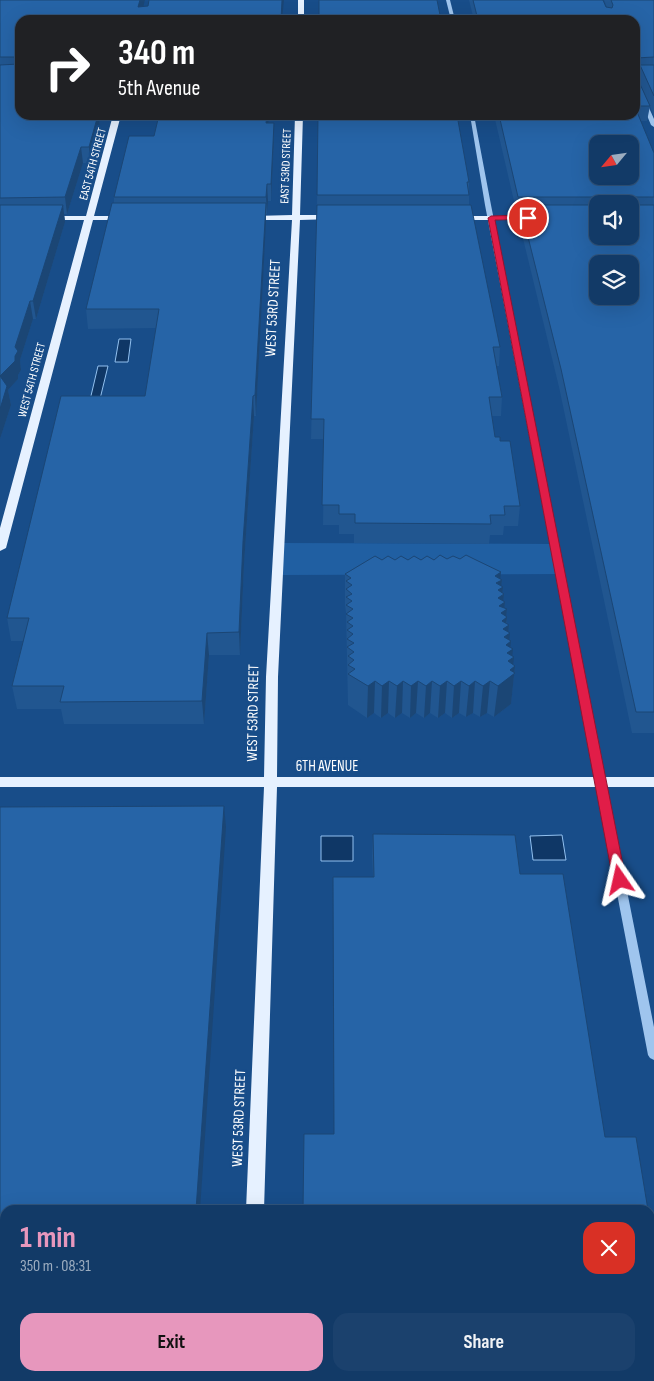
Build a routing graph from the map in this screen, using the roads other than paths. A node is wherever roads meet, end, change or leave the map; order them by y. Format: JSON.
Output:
{"nodes":[{"id":1,"x":301,"y":0,"type":"edge"},
{"id":2,"x":448,"y":0,"type":"edge"},
{"id":3,"x":301,"y":15,"type":"edge"},
{"id":4,"x":452,"y":15,"type":"edge"},
{"id":5,"x":640,"y":86,"type":"edge"},
{"id":6,"x":117,"y":120,"type":"edge"},
{"id":7,"x":299,"y":120,"type":"edge"},
{"id":8,"x":473,"y":120,"type":"edge"},
{"id":9,"x":654,"y":125,"type":"edge"},
{"id":10,"x":346,"y":217,"type":"edge"},
{"id":11,"x":38,"y":218,"type":"edge"},
{"id":12,"x":90,"y":218,"type":"junction"},
{"id":13,"x":137,"y":218,"type":"edge"},
{"id":14,"x":244,"y":218,"type":"edge"},
{"id":15,"x":295,"y":218,"type":"junction"},
{"id":16,"x":444,"y":218,"type":"edge"},
{"id":17,"x":491,"y":218,"type":"junction"},
{"id":18,"x":540,"y":218,"type":"edge"},
{"id":19,"x":0,"y":548,"type":"edge"},
{"id":20,"x":0,"y":782,"type":"edge"},
{"id":21,"x":271,"y":782,"type":"junction"},
{"id":22,"x":601,"y":782,"type":"junction"},
{"id":23,"x":654,"y":782,"type":"edge"},
{"id":24,"x":654,"y":1055,"type":"edge"},
{"id":25,"x":255,"y":1205,"type":"edge"}],
"edges":[{"from":1,"to":3,"type":"main road"},
{"from":2,"to":4,"type":"street"},
{"from":5,"to":9,"type":"street"},
{"from":6,"to":12,"type":"main road","name":"EAST 54TH STREET"},
{"from":7,"to":15,"type":"main road","name":"EAST 53RD STREET"},
{"from":8,"to":17,"type":"street"},
{"from":10,"to":15,"type":"main road"},
{"from":11,"to":12,"type":"main road"},
{"from":12,"to":13,"type":"main road"},
{"from":12,"to":19,"type":"main road","name":"WEST 54TH STREET"},
{"from":14,"to":15,"type":"main road"},
{"from":15,"to":21,"type":"main road","name":"WEST 53RD STREET"},
{"from":16,"to":17,"type":"main road"},
{"from":17,"to":18,"type":"main road"},
{"from":17,"to":22,"type":"street"},
{"from":20,"to":21,"type":"main road","name":"6TH AVENUE"},
{"from":21,"to":22,"type":"main road","name":"6TH AVENUE"},
{"from":21,"to":25,"type":"main road","name":"WEST 53RD STREET"},
{"from":22,"to":23,"type":"main road","name":"6TH AVENUE"},
{"from":22,"to":24,"type":"street"}]}
